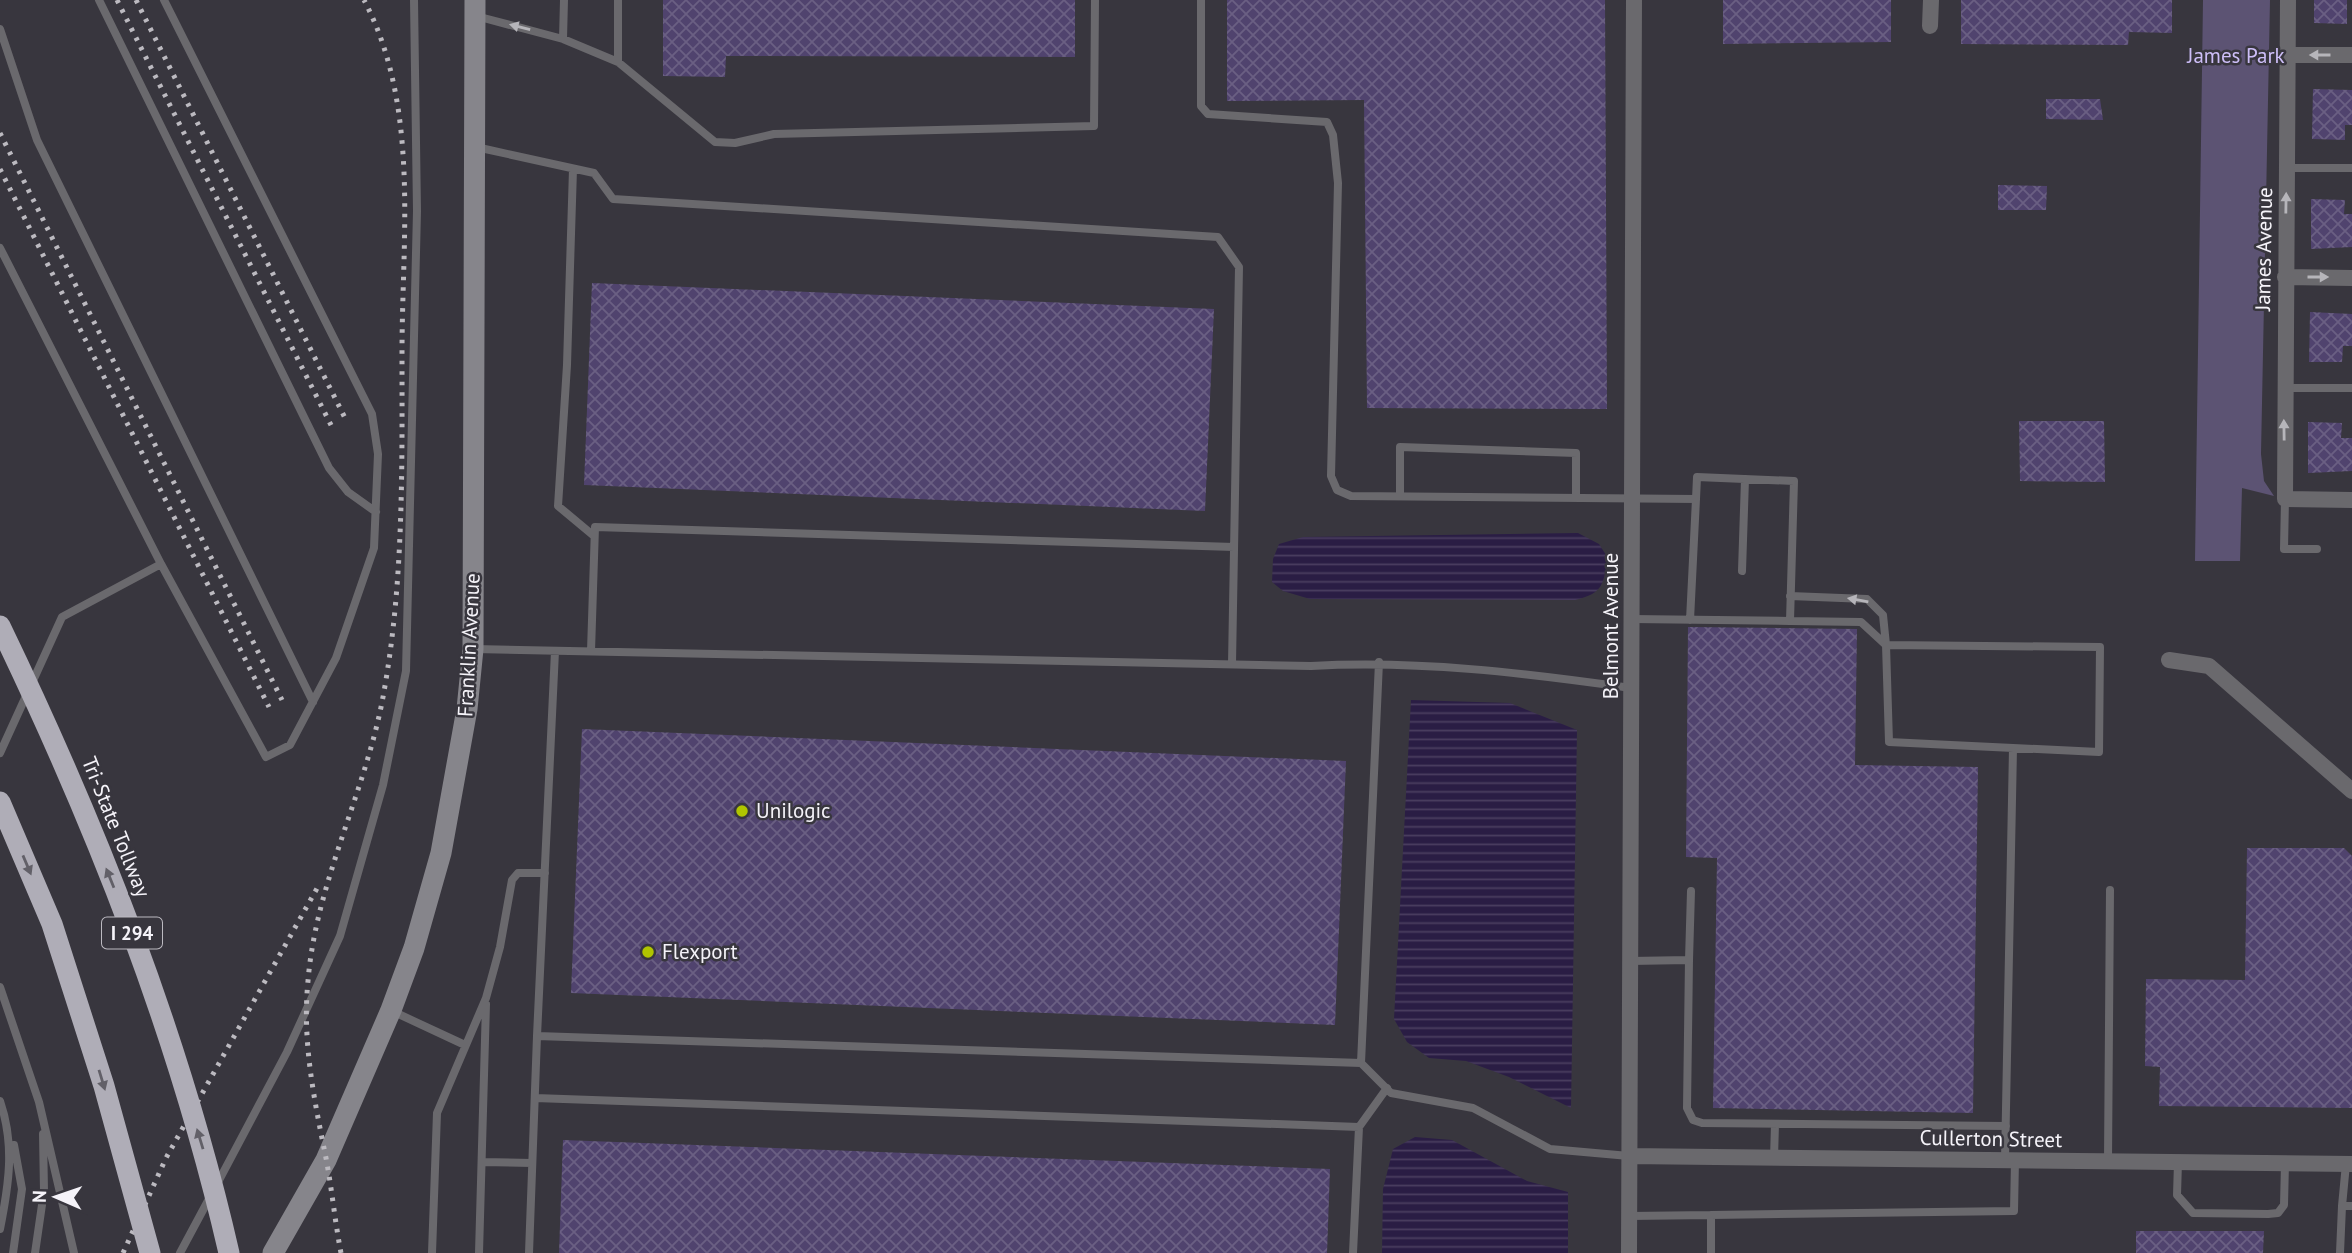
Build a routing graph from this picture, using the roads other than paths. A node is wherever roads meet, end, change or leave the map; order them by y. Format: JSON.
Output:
{"nodes":[{"id":1,"x":99,"y":0,"type":"edge"},
{"id":2,"x":164,"y":0,"type":"edge"},
{"id":3,"x":414,"y":0,"type":"edge"},
{"id":4,"x":564,"y":0,"type":"edge"},
{"id":5,"x":618,"y":0,"type":"edge"},
{"id":6,"x":1095,"y":0,"type":"edge"},
{"id":7,"x":1201,"y":0,"type":"edge"},
{"id":8,"x":1634,"y":0,"type":"edge"},
{"id":9,"x":1931,"y":0,"type":"edge"},
{"id":10,"x":2288,"y":0,"type":"edge"},
{"id":11,"x":476,"y":8,"type":"edge"},
{"id":12,"x":1930,"y":26,"type":"dead end"},
{"id":13,"x":0,"y":29,"type":"edge"},
{"id":14,"x":563,"y":38,"type":"junction"},
{"id":15,"x":2287,"y":55,"type":"junction"},
{"id":16,"x":2352,"y":55,"type":"edge"},
{"id":17,"x":618,"y":62,"type":"junction"},
{"id":18,"x":477,"y":147,"type":"junction"},
{"id":19,"x":2286,"y":168,"type":"junction"},
{"id":20,"x":573,"y":169,"type":"junction"},
{"id":21,"x":2352,"y":169,"type":"edge"},
{"id":22,"x":0,"y":248,"type":"edge"},
{"id":23,"x":2285,"y":277,"type":"junction"},
{"id":24,"x":2352,"y":278,"type":"edge"},
{"id":25,"x":2283,"y":388,"type":"junction"},
{"id":26,"x":2352,"y":388,"type":"edge"},
{"id":27,"x":1745,"y":479,"type":"junction"},
{"id":28,"x":1400,"y":496,"type":"junction"},
{"id":29,"x":1576,"y":496,"type":"junction"},
{"id":30,"x":1632,"y":496,"type":"junction"},
{"id":31,"x":1696,"y":499,"type":"junction"},
{"id":32,"x":2285,"y":499,"type":"junction"},
{"id":33,"x":2352,"y":500,"type":"edge"},
{"id":34,"x":376,"y":512,"type":"junction"},
{"id":35,"x":594,"y":536,"type":"junction"},
{"id":36,"x":1234,"y":547,"type":"junction"},
{"id":37,"x":2317,"y":549,"type":"dead end"},
{"id":38,"x":160,"y":564,"type":"junction"},
{"id":39,"x":1742,"y":571,"type":"dead end"},
{"id":40,"x":1790,"y":596,"type":"junction"},
{"id":41,"x":1632,"y":619,"type":"junction"},
{"id":42,"x":1690,"y":620,"type":"junction"},
{"id":43,"x":1790,"y":621,"type":"junction"},
{"id":44,"x":0,"y":626,"type":"edge"},
{"id":45,"x":1886,"y":645,"type":"junction"},
{"id":46,"x":473,"y":649,"type":"junction"},
{"id":47,"x":591,"y":650,"type":"junction"},
{"id":48,"x":555,"y":651,"type":"junction"},
{"id":49,"x":2169,"y":660,"type":"dead end"},
{"id":50,"x":1379,"y":662,"type":"junction"},
{"id":51,"x":1232,"y":664,"type":"junction"},
{"id":52,"x":1631,"y":688,"type":"junction"},
{"id":53,"x":313,"y":702,"type":"junction"},
{"id":54,"x":2014,"y":748,"type":"junction"},
{"id":55,"x":0,"y":753,"type":"edge"},
{"id":56,"x":2352,"y":791,"type":"edge"},
{"id":57,"x":0,"y":802,"type":"edge"},
{"id":58,"x":545,"y":873,"type":"junction"},
{"id":59,"x":2110,"y":890,"type":"dead end"},
{"id":60,"x":1691,"y":891,"type":"dead end"},
{"id":61,"x":1689,"y":960,"type":"junction"},
{"id":62,"x":1630,"y":961,"type":"junction"},
{"id":63,"x":0,"y":988,"type":"edge"},
{"id":64,"x":486,"y":998,"type":"junction"},
{"id":65,"x":391,"y":1010,"type":"junction"},
{"id":66,"x":537,"y":1035,"type":"junction"},
{"id":67,"x":465,"y":1045,"type":"junction"},
{"id":68,"x":1362,"y":1063,"type":"junction"},
{"id":69,"x":1387,"y":1088,"type":"junction"},
{"id":70,"x":535,"y":1098,"type":"junction"},
{"id":71,"x":0,"y":1101,"type":"edge"},
{"id":72,"x":43,"y":1115,"type":"junction"},
{"id":73,"x":1775,"y":1124,"type":"junction"},
{"id":74,"x":8,"y":1125,"type":"junction"},
{"id":75,"x":2006,"y":1126,"type":"junction"},
{"id":76,"x":1359,"y":1127,"type":"junction"},
{"id":77,"x":1629,"y":1157,"type":"junction"},
{"id":78,"x":1774,"y":1158,"type":"junction"},
{"id":79,"x":2010,"y":1160,"type":"junction"},
{"id":80,"x":2108,"y":1161,"type":"junction"},
{"id":81,"x":482,"y":1162,"type":"junction"},
{"id":82,"x":2178,"y":1162,"type":"junction"},
{"id":83,"x":533,"y":1163,"type":"junction"},
{"id":84,"x":2285,"y":1163,"type":"junction"},
{"id":85,"x":2349,"y":1164,"type":"edge"},
{"id":86,"x":2342,"y":1206,"type":"junction"},
{"id":87,"x":2352,"y":1206,"type":"edge"},
{"id":88,"x":1629,"y":1216,"type":"junction"},
{"id":89,"x":1711,"y":1216,"type":"junction"},
{"id":90,"x":0,"y":1229,"type":"edge"},
{"id":91,"x":13,"y":1253,"type":"edge"},
{"id":92,"x":35,"y":1253,"type":"edge"},
{"id":93,"x":74,"y":1253,"type":"edge"},
{"id":94,"x":150,"y":1253,"type":"edge"},
{"id":95,"x":180,"y":1253,"type":"edge"},
{"id":96,"x":229,"y":1253,"type":"edge"},
{"id":97,"x":273,"y":1253,"type":"edge"},
{"id":98,"x":432,"y":1253,"type":"edge"},
{"id":99,"x":479,"y":1253,"type":"edge"},
{"id":100,"x":529,"y":1253,"type":"edge"},
{"id":101,"x":1353,"y":1253,"type":"edge"},
{"id":102,"x":1629,"y":1253,"type":"edge"},
{"id":103,"x":1711,"y":1253,"type":"edge"},
{"id":104,"x":2340,"y":1253,"type":"edge"}],
"edges":[{"from":1,"to":34,"type":"lane"},
{"from":2,"to":34,"type":"lane"},
{"from":3,"to":95,"type":"lane"},
{"from":4,"to":14,"type":"lane"},
{"from":5,"to":17,"type":"lane"},
{"from":6,"to":17,"type":"lane"},
{"from":7,"to":28,"type":"lane"},
{"from":8,"to":30,"type":"street","name":"Belmont Avenue"},
{"from":9,"to":12,"type":"street"},
{"from":10,"to":15,"type":"street","name":"James Avenue"},
{"from":14,"to":11,"type":"lane","one_way":true},
{"from":11,"to":18,"type":"main road","name":"Franklin Avenue"},
{"from":13,"to":53,"type":"lane"},
{"from":14,"to":17,"type":"lane"},
{"from":16,"to":15,"type":"street","one_way":true},
{"from":15,"to":19,"type":"street","name":"James Avenue"},
{"from":18,"to":20,"type":"lane"},
{"from":18,"to":46,"type":"main road","name":"Franklin Avenue"},
{"from":19,"to":21,"type":"lane"},
{"from":23,"to":19,"type":"street","name":"James Avenue","one_way":true},
{"from":20,"to":35,"type":"lane"},
{"from":20,"to":36,"type":"lane"},
{"from":22,"to":38,"type":"lane"},
{"from":23,"to":24,"type":"street","one_way":true},
{"from":23,"to":25,"type":"street","name":"James Avenue"},
{"from":25,"to":26,"type":"lane"},
{"from":32,"to":25,"type":"street","name":"James Avenue","one_way":true},
{"from":27,"to":31,"type":"lane"},
{"from":27,"to":39,"type":"lane"},
{"from":27,"to":40,"type":"lane"},
{"from":28,"to":29,"type":"lane"},
{"from":28,"to":29,"type":"lane"},
{"from":29,"to":30,"type":"lane"},
{"from":30,"to":31,"type":"lane"},
{"from":30,"to":41,"type":"street","name":"Belmont Avenue"},
{"from":31,"to":42,"type":"lane"},
{"from":32,"to":33,"type":"street"},
{"from":32,"to":37,"type":"lane"},
{"from":34,"to":53,"type":"lane"},
{"from":35,"to":36,"type":"lane"},
{"from":35,"to":47,"type":"lane"},
{"from":36,"to":51,"type":"lane"},
{"from":38,"to":53,"type":"lane"},
{"from":38,"to":55,"type":"lane"},
{"from":40,"to":43,"type":"lane"},
{"from":45,"to":40,"type":"lane","one_way":true},
{"from":41,"to":42,"type":"lane"},
{"from":41,"to":52,"type":"street","name":"Belmont Avenue"},
{"from":42,"to":43,"type":"lane"},
{"from":43,"to":45,"type":"lane"},
{"from":96,"to":44,"type":"highway","name":"Tri-State Tollway","number":"I 294","one_way":true,"bridge":true},
{"from":45,"to":54,"type":"lane"},
{"from":45,"to":54,"type":"lane"},
{"from":46,"to":48,"type":"lane"},
{"from":46,"to":65,"type":"main road","name":"Franklin Avenue"},
{"from":47,"to":48,"type":"lane"},
{"from":47,"to":51,"type":"lane"},
{"from":48,"to":58,"type":"lane"},
{"from":49,"to":56,"type":"street"},
{"from":50,"to":51,"type":"lane"},
{"from":50,"to":52,"type":"lane"},
{"from":50,"to":68,"type":"lane"},
{"from":52,"to":62,"type":"street","name":"Belmont Avenue"},
{"from":54,"to":75,"type":"lane"},
{"from":57,"to":94,"type":"highway","one_way":true,"bridge":true},
{"from":58,"to":64,"type":"lane"},
{"from":58,"to":66,"type":"lane"},
{"from":59,"to":80,"type":"lane"},
{"from":60,"to":61,"type":"lane"},
{"from":61,"to":62,"type":"lane"},
{"from":61,"to":73,"type":"lane"},
{"from":62,"to":77,"type":"street","name":"Belmont Avenue"},
{"from":63,"to":72,"type":"lane"},
{"from":64,"to":67,"type":"lane"},
{"from":64,"to":81,"type":"lane"},
{"from":65,"to":67,"type":"lane"},
{"from":65,"to":97,"type":"main road","name":"Franklin Avenue"},
{"from":66,"to":68,"type":"lane"},
{"from":66,"to":70,"type":"lane"},
{"from":67,"to":98,"type":"lane"},
{"from":68,"to":69,"type":"lane"},
{"from":69,"to":76,"type":"lane"},
{"from":69,"to":77,"type":"lane"},
{"from":70,"to":76,"type":"lane"},
{"from":70,"to":83,"type":"lane"},
{"from":71,"to":74,"type":"lane"},
{"from":72,"to":92,"type":"lane"},
{"from":72,"to":93,"type":"lane"},
{"from":73,"to":75,"type":"lane"},
{"from":73,"to":78,"type":"lane"},
{"from":74,"to":90,"type":"lane"},
{"from":74,"to":91,"type":"lane"},
{"from":75,"to":79,"type":"lane"},
{"from":76,"to":101,"type":"lane"},
{"from":77,"to":78,"type":"street","name":"Cullerton Street"},
{"from":77,"to":88,"type":"street","name":"Belmont Avenue"},
{"from":78,"to":79,"type":"street","name":"Cullerton Street"},
{"from":79,"to":80,"type":"street","name":"Cullerton Street"},
{"from":79,"to":89,"type":"lane"},
{"from":80,"to":82,"type":"street","name":"Cullerton Street"},
{"from":81,"to":83,"type":"lane"},
{"from":81,"to":99,"type":"lane"},
{"from":82,"to":84,"type":"street","name":"Cullerton Street"},
{"from":82,"to":84,"type":"lane"},
{"from":83,"to":100,"type":"lane"},
{"from":84,"to":85,"type":"street","name":"Cullerton Street"},
{"from":85,"to":86,"type":"lane"},
{"from":86,"to":87,"type":"lane"},
{"from":86,"to":104,"type":"lane"},
{"from":88,"to":89,"type":"lane"},
{"from":88,"to":102,"type":"street","name":"Belmont Avenue"},
{"from":89,"to":103,"type":"lane"}]}
